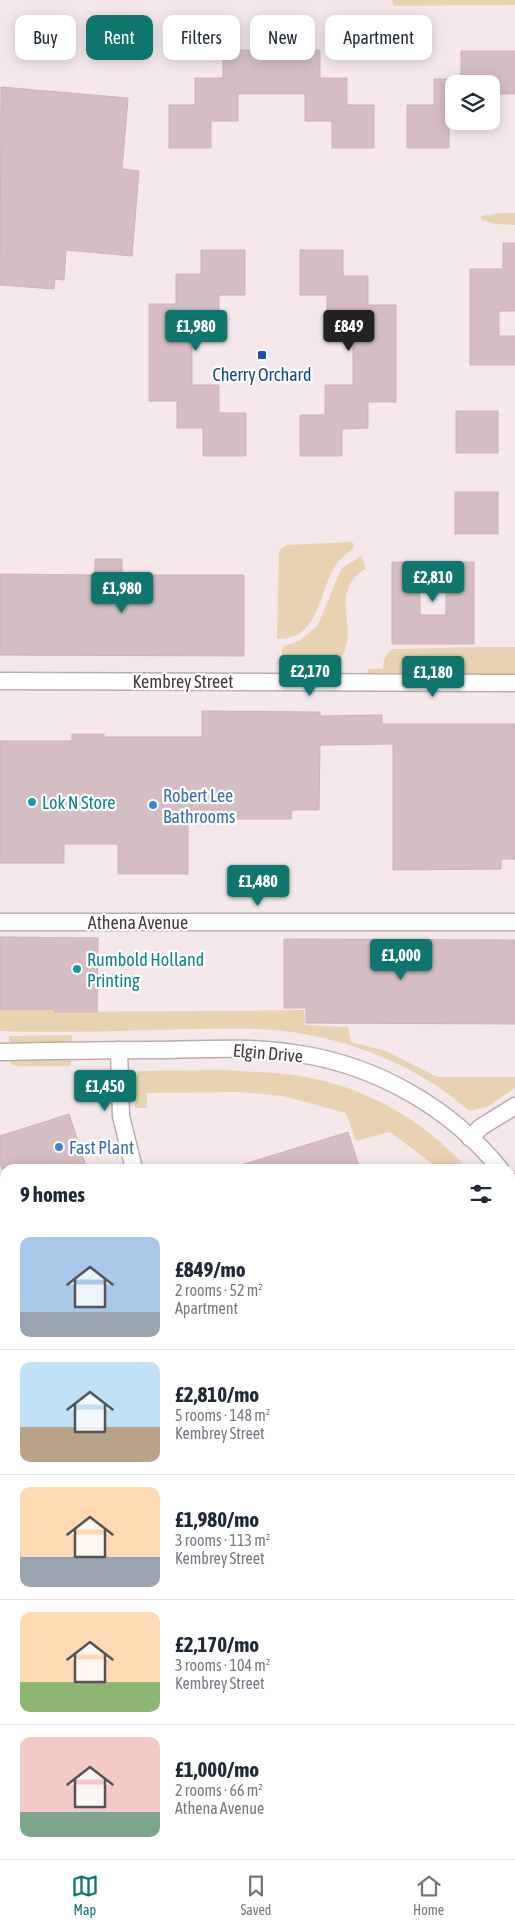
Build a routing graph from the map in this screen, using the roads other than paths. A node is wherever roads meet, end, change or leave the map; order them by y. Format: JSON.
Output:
{"nodes":[{"id":1,"x":0,"y":681,"type":"edge"},
{"id":2,"x":515,"y":683,"type":"edge"},
{"id":3,"x":0,"y":922,"type":"edge"},
{"id":4,"x":515,"y":922,"type":"edge"},
{"id":5,"x":119,"y":1050,"type":"junction"},
{"id":6,"x":0,"y":1052,"type":"edge"},
{"id":7,"x":515,"y":1106,"type":"edge"},
{"id":8,"x":470,"y":1138,"type":"junction"},
{"id":9,"x":133,"y":1164,"type":"edge"},
{"id":10,"x":496,"y":1164,"type":"edge"}],
"edges":[{"from":1,"to":2,"type":"street","name":"Kembrey Street"},
{"from":3,"to":4,"type":"street","name":"Athena Avenue"},
{"from":5,"to":6,"type":"street","name":"Elgin Drive"},
{"from":5,"to":8,"type":"street","name":"Elgin Drive"},
{"from":5,"to":9,"type":"street"},
{"from":7,"to":8,"type":"street"},
{"from":8,"to":10,"type":"street","name":"Elgin Drive"}]}
